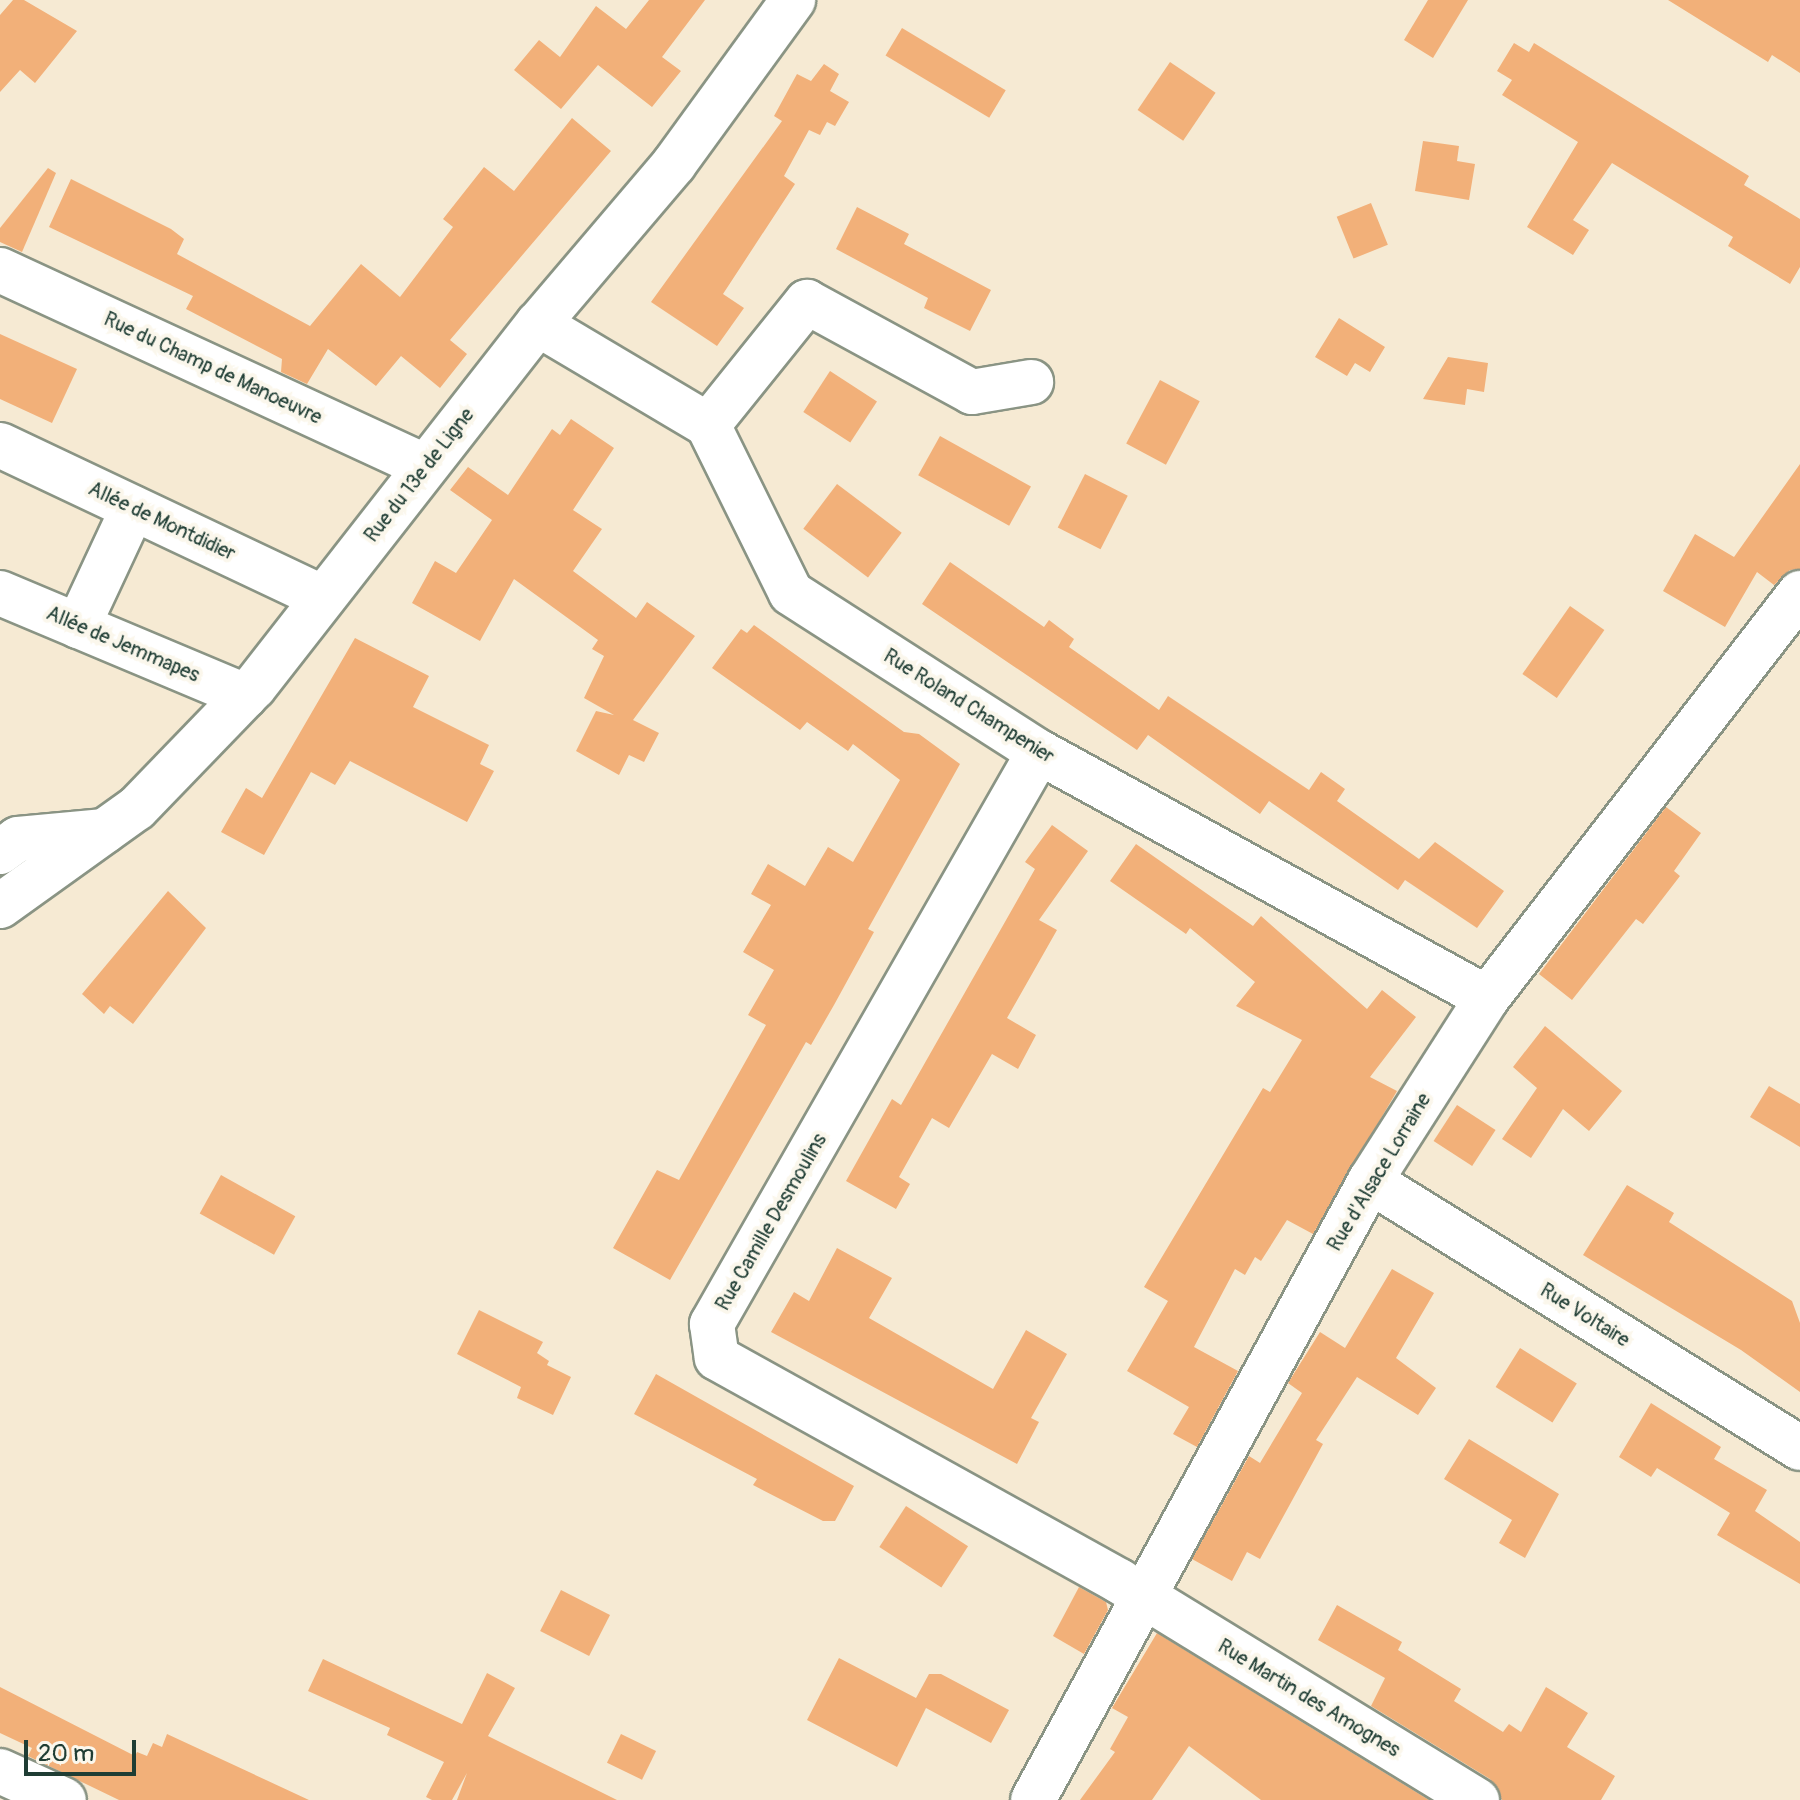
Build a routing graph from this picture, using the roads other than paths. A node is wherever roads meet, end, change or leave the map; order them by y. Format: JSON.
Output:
{"nodes":[{"id":1,"x":793,"y":0,"type":"edge"},
{"id":2,"x":0,"y":270,"type":"edge"},
{"id":3,"x":538,"y":324,"type":"junction"},
{"id":4,"x":1031,"y":382,"type":"dead end"},
{"id":5,"x":708,"y":425,"type":"junction"},
{"id":6,"x":0,"y":445,"type":"edge"},
{"id":7,"x":425,"y":466,"type":"junction"},
{"id":8,"x":133,"y":508,"type":"junction"},
{"id":9,"x":0,"y":593,"type":"edge"},
{"id":10,"x":1800,"y":593,"type":"edge"},
{"id":11,"x":323,"y":598,"type":"junction"},
{"id":12,"x":78,"y":626,"type":"junction"},
{"id":13,"x":245,"y":696,"type":"junction"},
{"id":14,"x":1039,"y":752,"type":"junction"},
{"id":15,"x":105,"y":831,"type":"junction"},
{"id":16,"x":0,"y":852,"type":"edge"},
{"id":17,"x":0,"y":906,"type":"edge"},
{"id":18,"x":1487,"y":998,"type":"junction"},
{"id":19,"x":1370,"y":1181,"type":"junction"},
{"id":20,"x":1800,"y":1448,"type":"edge"},
{"id":21,"x":1140,"y":1596,"type":"junction"},
{"id":22,"x":0,"y":1771,"type":"edge"},
{"id":23,"x":64,"y":1800,"type":"edge"},
{"id":24,"x":1033,"y":1800,"type":"edge"},
{"id":25,"x":1477,"y":1800,"type":"edge"}],
"edges":[{"from":1,"to":3,"type":"street","name":"Rue du 13e de Ligne"},
{"from":2,"to":7,"type":"street","name":"Rue du Champ de Manoeuvre"},
{"from":3,"to":5,"type":"street"},
{"from":3,"to":7,"type":"street","name":"Rue du 13e de Ligne"},
{"from":4,"to":5,"type":"street"},
{"from":5,"to":14,"type":"street","name":"Rue Roland Champenier"},
{"from":6,"to":8,"type":"street","name":"Allée de Montdidier"},
{"from":7,"to":11,"type":"street","name":"Rue du 13e de Ligne"},
{"from":8,"to":11,"type":"street","name":"Allée de Montdidier"},
{"from":8,"to":12,"type":"street"},
{"from":9,"to":12,"type":"street","name":"Allée de Jemmapes"},
{"from":10,"to":18,"type":"street","name":"Rue d'Alsace Lorraine"},
{"from":11,"to":13,"type":"street","name":"Rue du 13e de Ligne"},
{"from":12,"to":13,"type":"street","name":"Allée de Jemmapes"},
{"from":13,"to":15,"type":"street","name":"Rue du 13e de Ligne"},
{"from":14,"to":18,"type":"street","name":"Rue Roland Champenier"},
{"from":14,"to":21,"type":"street","name":"Rue Camille Desmoulins"},
{"from":15,"to":16,"type":"street"},
{"from":15,"to":17,"type":"street","name":"Rue du 13e de Ligne"},
{"from":18,"to":19,"type":"street","name":"Rue d'Alsace Lorraine"},
{"from":19,"to":20,"type":"street","name":"Rue Voltaire"},
{"from":19,"to":21,"type":"street","name":"Rue d'Alsace Lorraine"},
{"from":21,"to":24,"type":"street","name":"Rue d'Alsace Lorraine"},
{"from":21,"to":25,"type":"street","name":"Rue Martin des Amognes"},
{"from":22,"to":23,"type":"street"}]}
